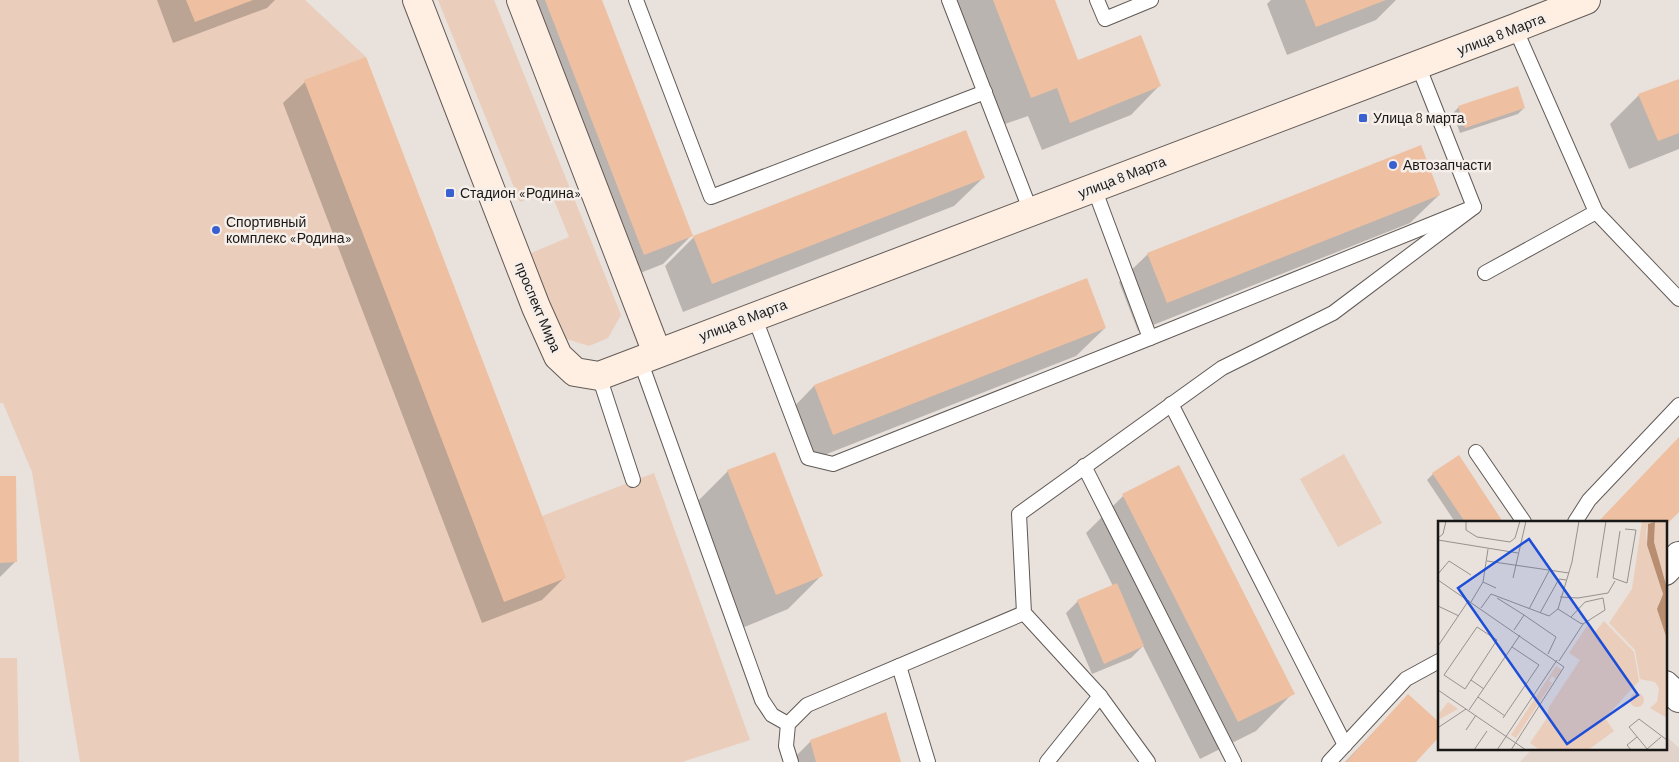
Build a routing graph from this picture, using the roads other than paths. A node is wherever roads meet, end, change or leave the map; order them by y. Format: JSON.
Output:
{"nodes":[{"id":1,"x":417,"y":0,"type":"edge"},
{"id":2,"x":521,"y":0,"type":"edge"},
{"id":3,"x":636,"y":0,"type":"edge"},
{"id":4,"x":949,"y":0,"type":"edge"},
{"id":5,"x":1098,"y":0,"type":"edge"},
{"id":6,"x":1151,"y":0,"type":"edge"},
{"id":7,"x":1586,"y":0,"type":"edge"},
{"id":8,"x":1528,"y":16,"type":"edge"},
{"id":9,"x":1418,"y":65,"type":"junction"},
{"id":10,"x":985,"y":92,"type":"junction"},
{"id":11,"x":1094,"y":188,"type":"junction"},
{"id":12,"x":1474,"y":207,"type":"junction"},
{"id":13,"x":1031,"y":212,"type":"junction"},
{"id":14,"x":1596,"y":212,"type":"junction"},
{"id":15,"x":1485,"y":273,"type":"dead end"},
{"id":16,"x":1679,"y":299,"type":"edge"},
{"id":17,"x":754,"y":316,"type":"junction"},
{"id":18,"x":1150,"y":338,"type":"junction"},
{"id":19,"x":649,"y":356,"type":"junction"},
{"id":20,"x":599,"y":376,"type":"junction"},
{"id":21,"x":1170,"y":404,"type":"junction"},
{"id":22,"x":1679,"y":405,"type":"edge"},
{"id":23,"x":1476,"y":452,"type":"dead end"},
{"id":24,"x":1084,"y":466,"type":"junction"},
{"id":25,"x":633,"y":480,"type":"dead end"},
{"id":26,"x":1523,"y":521,"type":"edge"},
{"id":27,"x":1575,"y":521,"type":"edge"},
{"id":28,"x":1679,"y":556,"type":"edge"},
{"id":29,"x":1666,"y":570,"type":"edge"},
{"id":30,"x":1024,"y":613,"type":"junction"},
{"id":31,"x":1438,"y":662,"type":"edge"},
{"id":32,"x":899,"y":666,"type":"junction"},
{"id":33,"x":1666,"y":687,"type":"edge"},
{"id":34,"x":1100,"y":696,"type":"junction"},
{"id":35,"x":1679,"y":698,"type":"edge"},
{"id":36,"x":788,"y":724,"type":"junction"},
{"id":37,"x":1345,"y":745,"type":"junction"},
{"id":38,"x":791,"y":762,"type":"edge"},
{"id":39,"x":928,"y":762,"type":"edge"},
{"id":40,"x":1048,"y":762,"type":"edge"},
{"id":41,"x":1148,"y":762,"type":"edge"},
{"id":42,"x":1234,"y":762,"type":"edge"},
{"id":43,"x":1329,"y":762,"type":"edge"}],
"edges":[{"from":1,"to":20,"type":"street","name":"проспект Мира"},
{"from":2,"to":19,"type":"street"},
{"from":3,"to":10,"type":"lane"},
{"from":4,"to":10,"type":"lane"},
{"from":5,"to":6,"type":"lane"},
{"from":7,"to":8,"type":"street","name":"улица 8 Марта"},
{"from":8,"to":9,"type":"street","name":"улица 8 Марта"},
{"from":8,"to":14,"type":"lane"},
{"from":9,"to":11,"type":"street","name":"улица 8 Марта"},
{"from":9,"to":12,"type":"lane"},
{"from":10,"to":13,"type":"lane"},
{"from":11,"to":13,"type":"street","name":"улица 8 Марта"},
{"from":11,"to":18,"type":"lane"},
{"from":12,"to":18,"type":"lane"},
{"from":12,"to":21,"type":"lane"},
{"from":13,"to":17,"type":"street","name":"улица 8 Марта"},
{"from":14,"to":15,"type":"lane"},
{"from":14,"to":16,"type":"lane"},
{"from":17,"to":18,"type":"lane"},
{"from":17,"to":19,"type":"street","name":"улица 8 Марта"},
{"from":19,"to":20,"type":"street"},
{"from":19,"to":36,"type":"lane"},
{"from":20,"to":25,"type":"lane"},
{"from":21,"to":24,"type":"lane"},
{"from":21,"to":37,"type":"lane"},
{"from":22,"to":27,"type":"lane"},
{"from":23,"to":26,"type":"lane"},
{"from":24,"to":30,"type":"lane"},
{"from":24,"to":42,"type":"lane"},
{"from":28,"to":29,"type":"street"},
{"from":30,"to":32,"type":"lane"},
{"from":30,"to":34,"type":"lane"},
{"from":31,"to":37,"type":"lane"},
{"from":32,"to":36,"type":"lane"},
{"from":32,"to":39,"type":"lane"},
{"from":33,"to":35,"type":"street"},
{"from":34,"to":40,"type":"lane"},
{"from":34,"to":41,"type":"lane"},
{"from":36,"to":38,"type":"lane"},
{"from":37,"to":43,"type":"lane"}]}
